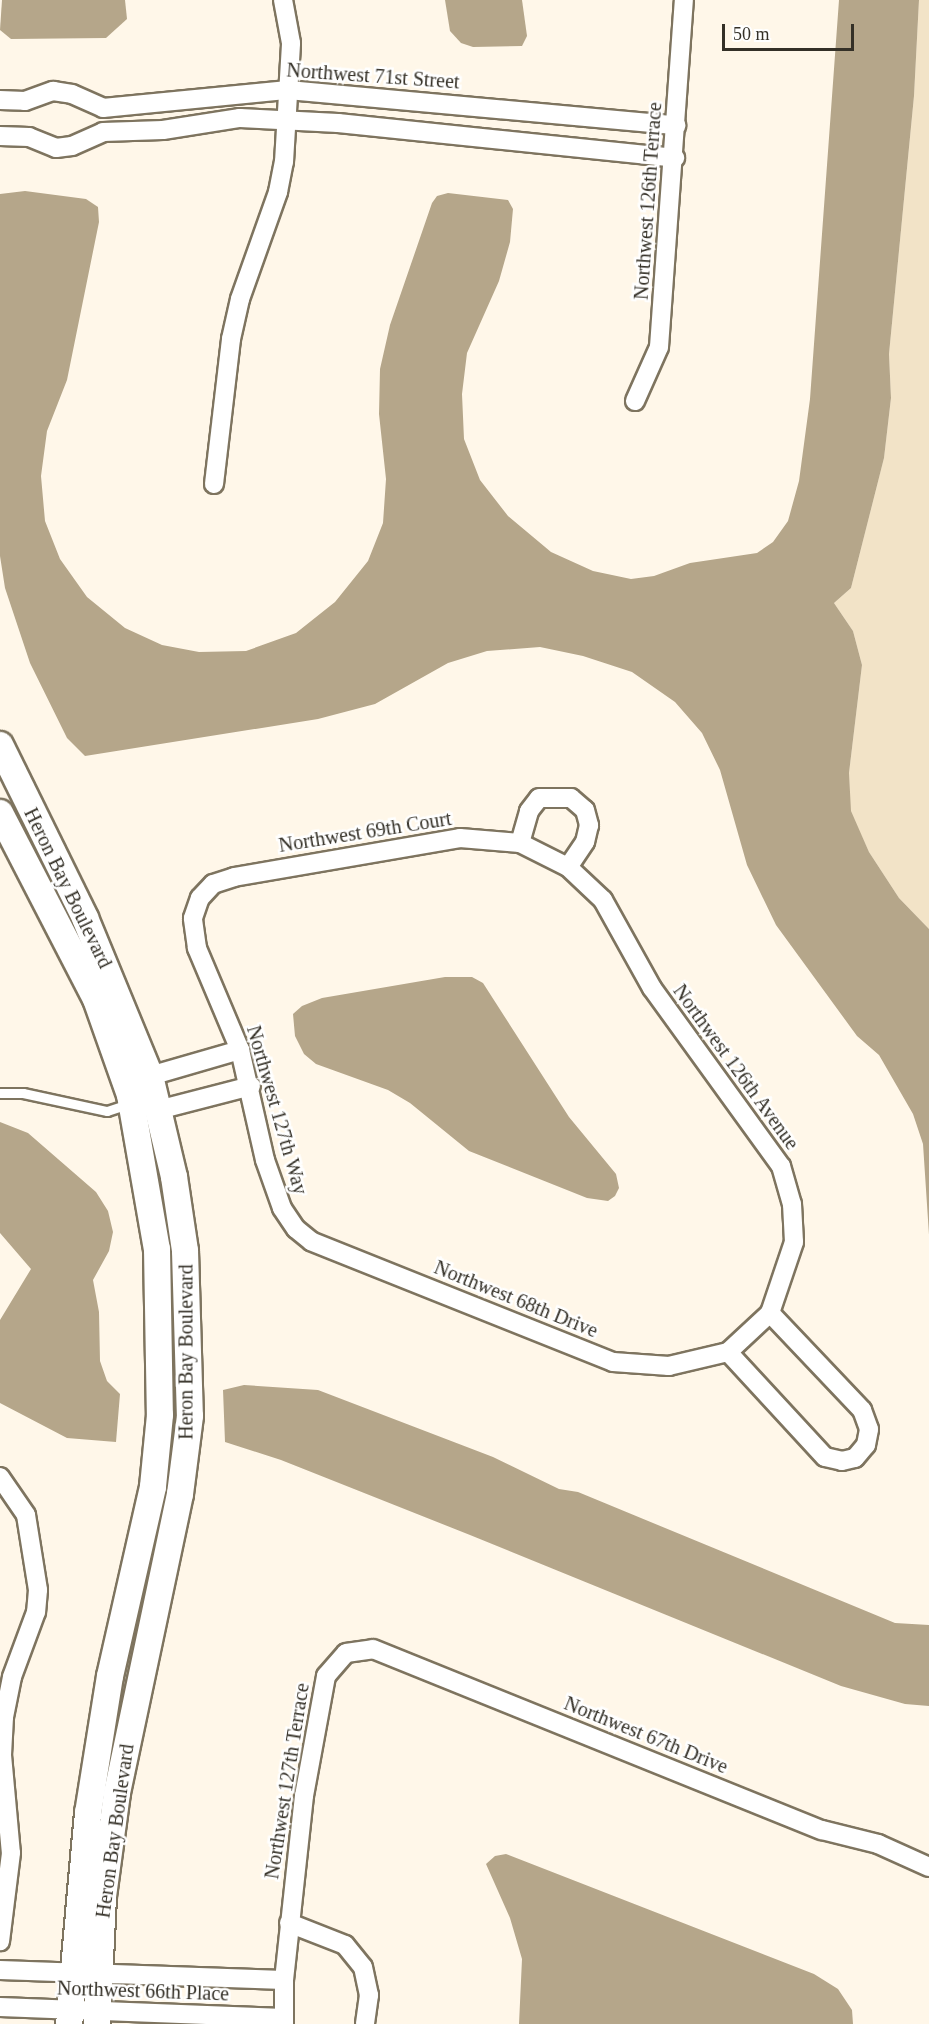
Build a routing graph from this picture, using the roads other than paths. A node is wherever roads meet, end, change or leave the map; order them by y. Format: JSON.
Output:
{"nodes":[{"id":1,"x":284,"y":0,"type":"edge"},
{"id":2,"x":684,"y":0,"type":"edge"},
{"id":3,"x":288,"y":90,"type":"junction"},
{"id":4,"x":0,"y":100,"type":"edge"},
{"id":5,"x":86,"y":104,"type":"junction"},
{"id":6,"x":285,"y":120,"type":"junction"},
{"id":7,"x":676,"y":125,"type":"junction"},
{"id":8,"x":0,"y":136,"type":"edge"},
{"id":9,"x":85,"y":141,"type":"junction"},
{"id":10,"x":675,"y":158,"type":"junction"},
{"id":11,"x":634,"y":401,"type":"dead end"},
{"id":12,"x":214,"y":484,"type":"dead end"},
{"id":13,"x":0,"y":745,"type":"edge"},
{"id":14,"x":0,"y":813,"type":"edge"},
{"id":15,"x":520,"y":843,"type":"junction"},
{"id":16,"x":544,"y":855,"type":"joint"},
{"id":17,"x":568,"y":867,"type":"junction"},
{"id":18,"x":200,"y":898,"type":"joint"},
{"id":19,"x":240,"y":1050,"type":"junction"},
{"id":20,"x":150,"y":1077,"type":"junction"},
{"id":21,"x":251,"y":1086,"type":"junction"},
{"id":22,"x":0,"y":1093,"type":"edge"},
{"id":23,"x":130,"y":1095,"type":"junction"},
{"id":24,"x":158,"y":1110,"type":"junction"},
{"id":25,"x":297,"y":1229,"type":"joint"},
{"id":26,"x":770,"y":1312,"type":"junction"},
{"id":27,"x":750,"y":1335,"type":"joint"},
{"id":28,"x":728,"y":1352,"type":"junction"},
{"id":29,"x":0,"y":1477,"type":"edge"},
{"id":30,"x":346,"y":1653,"type":"joint"},
{"id":31,"x":929,"y":1867,"type":"edge"},
{"id":32,"x":289,"y":1923,"type":"junction"},
{"id":33,"x":0,"y":1941,"type":"edge"},
{"id":34,"x":0,"y":1970,"type":"edge"},
{"id":35,"x":72,"y":1972,"type":"junction"},
{"id":36,"x":98,"y":1974,"type":"junction"},
{"id":37,"x":284,"y":1980,"type":"junction"},
{"id":38,"x":0,"y":2007,"type":"edge"},
{"id":39,"x":69,"y":2017,"type":"edge"},
{"id":40,"x":97,"y":2018,"type":"edge"},
{"id":41,"x":284,"y":2021,"type":"edge"},
{"id":42,"x":365,"y":2024,"type":"edge"}],
"edges":[{"from":1,"to":3,"type":"street"},
{"from":2,"to":7,"type":"street","name":"Northwest 126th Terrace"},
{"from":3,"to":5,"type":"street","name":"Northwest 71st Street"},
{"from":3,"to":6,"type":"street"},
{"from":3,"to":7,"type":"street","name":"Northwest 71st Street"},
{"from":4,"to":5,"type":"street","name":"Northwest 71st Street"},
{"from":5,"to":9,"type":"street"},
{"from":6,"to":9,"type":"street"},
{"from":6,"to":10,"type":"street"},
{"from":6,"to":12,"type":"street"},
{"from":7,"to":10,"type":"street","name":"Northwest 126th Terrace"},
{"from":8,"to":9,"type":"street"},
{"from":10,"to":11,"type":"street","name":"Northwest 126th Terrace"},
{"from":13,"to":20,"type":"street","name":"Heron Bay Boulevard"},
{"from":14,"to":23,"type":"street","name":"Heron Bay Boulevard"},
{"from":15,"to":16,"type":"street","name":"Northwest 69th Court"},
{"from":15,"to":17,"type":"street"},
{"from":15,"to":18,"type":"street","name":"Northwest 69th Court"},
{"from":16,"to":17,"type":"street","name":"Northwest 126th Avenue"},
{"from":17,"to":26,"type":"street","name":"Northwest 126th Avenue"},
{"from":18,"to":19,"type":"street","name":"Northwest 127th Way"},
{"from":19,"to":20,"type":"street"},
{"from":19,"to":21,"type":"street","name":"Northwest 127th Way"},
{"from":20,"to":23,"type":"street"},
{"from":20,"to":24,"type":"street","name":"Heron Bay Boulevard"},
{"from":21,"to":24,"type":"street"},
{"from":21,"to":25,"type":"street","name":"Northwest 127th Way"},
{"from":22,"to":23,"type":"lane"},
{"from":23,"to":24,"type":"street"},
{"from":23,"to":35,"type":"street","name":"Heron Bay Boulevard"},
{"from":24,"to":36,"type":"street","name":"Heron Bay Boulevard"},
{"from":25,"to":28,"type":"street","name":"Northwest 68th Drive"},
{"from":26,"to":27,"type":"street","name":"Northwest 126th Avenue"},
{"from":26,"to":28,"type":"street"},
{"from":27,"to":28,"type":"street","name":"Northwest 68th Drive"},
{"from":29,"to":33,"type":"street"},
{"from":30,"to":31,"type":"street","name":"Northwest 67th Drive"},
{"from":30,"to":32,"type":"street","name":"Northwest 127th Terrace"},
{"from":32,"to":37,"type":"street","name":"Northwest 127th Terrace"},
{"from":32,"to":42,"type":"street"},
{"from":34,"to":35,"type":"street","name":"Northwest 66th Place"},
{"from":35,"to":36,"type":"street","name":"Northwest 66th Place"},
{"from":35,"to":39,"type":"street","name":"Heron Bay Boulevard"},
{"from":36,"to":37,"type":"street","name":"Northwest 66th Place"},
{"from":36,"to":40,"type":"street","name":"Heron Bay Boulevard"},
{"from":37,"to":41,"type":"street","name":"Northwest 127th Terrace"},
{"from":38,"to":39,"type":"street","name":"Northwest 66th Place"},
{"from":39,"to":40,"type":"street","name":"Northwest 66th Place"},
{"from":40,"to":41,"type":"street","name":"Northwest 66th Place"}]}
